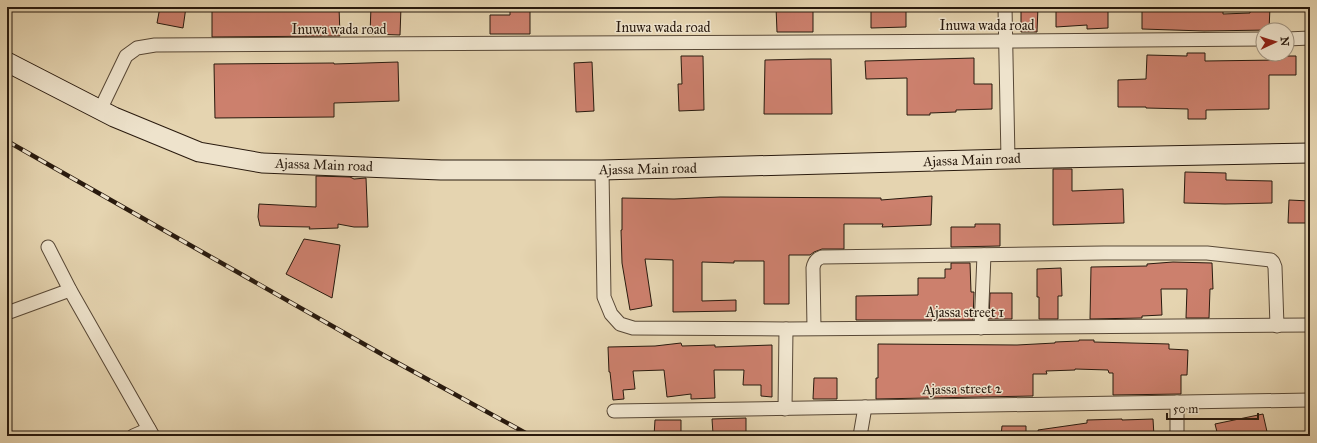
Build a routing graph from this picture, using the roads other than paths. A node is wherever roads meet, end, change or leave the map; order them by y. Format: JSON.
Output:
{"nodes":[{"id":1,"x":1005,"y":7,"type":"edge"},
{"id":2,"x":1310,"y":38,"type":"edge"},
{"id":3,"x":1255,"y":39,"type":"edge"},
{"id":4,"x":1295,"y":39,"type":"edge"},
{"id":5,"x":1006,"y":42,"type":"junction"},
{"id":6,"x":7,"y":62,"type":"edge"},
{"id":7,"x":100,"y":110,"type":"junction"},
{"id":8,"x":1310,"y":153,"type":"edge"},
{"id":9,"x":1008,"y":159,"type":"junction"},
{"id":10,"x":602,"y":170,"type":"junction"},
{"id":11,"x":48,"y":247,"type":"dead end"},
{"id":12,"x":984,"y":255,"type":"junction"},
{"id":13,"x":70,"y":290,"type":"junction"},
{"id":14,"x":7,"y":313,"type":"edge"},
{"id":15,"x":1310,"y":325,"type":"edge"},
{"id":16,"x":1277,"y":326,"type":"junction"},
{"id":17,"x":814,"y":328,"type":"junction"},
{"id":18,"x":981,"y":328,"type":"junction"},
{"id":19,"x":786,"y":329,"type":"junction"},
{"id":20,"x":1310,"y":400,"type":"edge"},
{"id":21,"x":1177,"y":402,"type":"junction"},
{"id":22,"x":865,"y":407,"type":"junction"},
{"id":23,"x":786,"y":409,"type":"junction"},
{"id":24,"x":614,"y":412,"type":"dead end"},
{"id":25,"x":151,"y":433,"type":"edge"},
{"id":26,"x":133,"y":436,"type":"edge"},
{"id":27,"x":860,"y":436,"type":"edge"},
{"id":28,"x":1177,"y":436,"type":"edge"}],
"edges":[{"from":1,"to":5,"type":"street"},
{"from":2,"to":4,"type":"street"},
{"from":3,"to":5,"type":"street","name":"Inuwa wada road"},
{"from":5,"to":7,"type":"street","name":"Inuwa wada road"},
{"from":5,"to":9,"type":"street"},
{"from":6,"to":7,"type":"street","name":"Ajassa Main road"},
{"from":7,"to":10,"type":"street","name":"Ajassa Main road"},
{"from":8,"to":9,"type":"street","name":"Ajassa Main road"},
{"from":9,"to":10,"type":"street","name":"Ajassa Main road"},
{"from":10,"to":19,"type":"street","name":"Ajassa street 1"},
{"from":11,"to":13,"type":"street"},
{"from":12,"to":16,"type":"street"},
{"from":12,"to":17,"type":"street"},
{"from":12,"to":18,"type":"street"},
{"from":13,"to":14,"type":"street"},
{"from":13,"to":25,"type":"street"},
{"from":15,"to":16,"type":"street","name":"Ajassa street 1"},
{"from":16,"to":18,"type":"street","name":"Ajassa street 1"},
{"from":17,"to":18,"type":"street","name":"Ajassa street 1"},
{"from":17,"to":19,"type":"street","name":"Ajassa street 1"},
{"from":19,"to":23,"type":"street"},
{"from":20,"to":21,"type":"street","name":"Ajassa street 2"},
{"from":21,"to":22,"type":"street","name":"Ajassa street 2"},
{"from":21,"to":28,"type":"street"},
{"from":22,"to":23,"type":"street","name":"Ajassa street 2"},
{"from":22,"to":27,"type":"street"},
{"from":23,"to":24,"type":"street","name":"Ajassa street 2"},
{"from":25,"to":26,"type":"street"}]}
